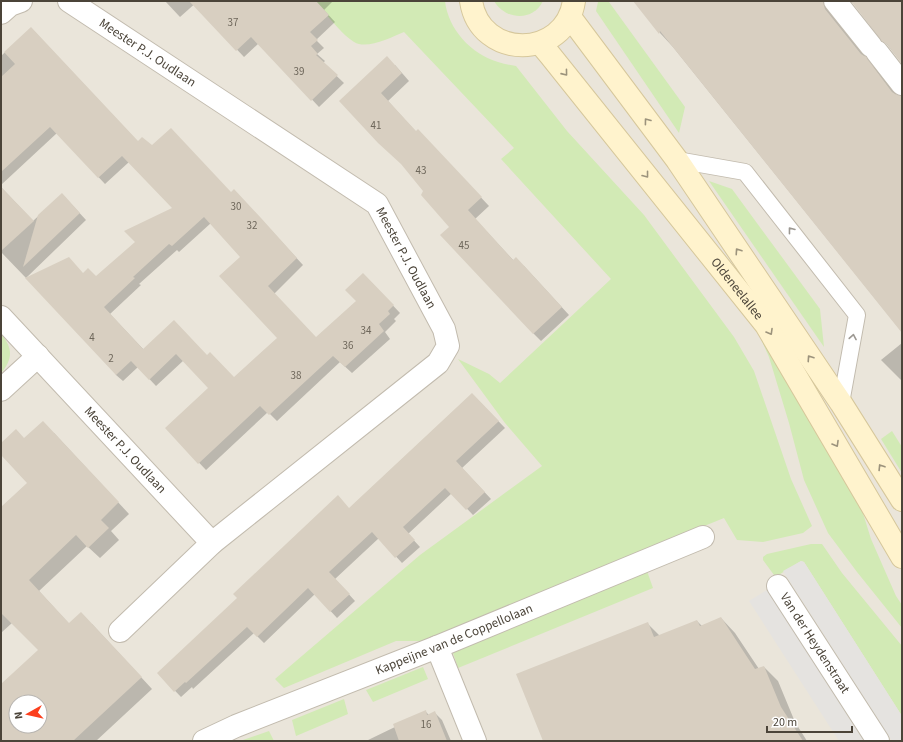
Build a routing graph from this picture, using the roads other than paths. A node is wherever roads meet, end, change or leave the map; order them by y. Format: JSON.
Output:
{"nodes":[{"id":1,"x":21,"y":1,"type":"edge"},
{"id":2,"x":69,"y":1,"type":"edge"},
{"id":3,"x":471,"y":1,"type":"edge"},
{"id":4,"x":835,"y":1,"type":"edge"},
{"id":5,"x":572,"y":9,"type":"edge"},
{"id":6,"x":1,"y":13,"type":"edge"},
{"id":7,"x":540,"y":43,"type":"junction"},
{"id":8,"x":902,"y":84,"type":"edge"},
{"id":9,"x":677,"y":160,"type":"junction"},
{"id":10,"x":1,"y":317,"type":"edge"},
{"id":11,"x":38,"y":356,"type":"junction"},
{"id":12,"x":1,"y":390,"type":"edge"},
{"id":13,"x":841,"y":403,"type":"junction"},
{"id":14,"x":902,"y":500,"type":"edge"},
{"id":15,"x":703,"y":537,"type":"dead end"},
{"id":16,"x":212,"y":543,"type":"junction"},
{"id":17,"x":902,"y":557,"type":"edge"},
{"id":18,"x":778,"y":586,"type":"dead end"},
{"id":19,"x":120,"y":631,"type":"dead end"},
{"id":20,"x":437,"y":647,"type":"junction"},
{"id":21,"x":204,"y":741,"type":"edge"},
{"id":22,"x":475,"y":741,"type":"edge"},
{"id":23,"x":878,"y":741,"type":"edge"}],
"edges":[{"from":1,"to":6,"type":"street"},
{"from":2,"to":16,"type":"street","name":"Meester P.J. Oudlaan"},
{"from":3,"to":7,"type":"street"},
{"from":4,"to":8,"type":"street"},
{"from":5,"to":7,"type":"street"},
{"from":9,"to":5,"type":"street","name":"Oldeneelallee","one_way":true},
{"from":7,"to":17,"type":"street","name":"Oldeneelallee","one_way":true},
{"from":13,"to":9,"type":"street","name":"Oldeneelallee","one_way":true},
{"from":13,"to":9,"type":"lane","one_way":true},
{"from":10,"to":11,"type":"street","name":"Meester P.J. Oudlaan"},
{"from":11,"to":12,"type":"street"},
{"from":11,"to":16,"type":"street","name":"Meester P.J. Oudlaan"},
{"from":14,"to":13,"type":"street","name":"Oldeneelallee","one_way":true},
{"from":15,"to":20,"type":"street","name":"Kappeijne van de Coppellolaan"},
{"from":16,"to":19,"type":"street","name":"Meester P.J. Oudlaan"},
{"from":18,"to":23,"type":"street","name":"Van der Heydenstraat"},
{"from":20,"to":21,"type":"street","name":"Kappeijne van de Coppellolaan"},
{"from":20,"to":22,"type":"street"}]}
